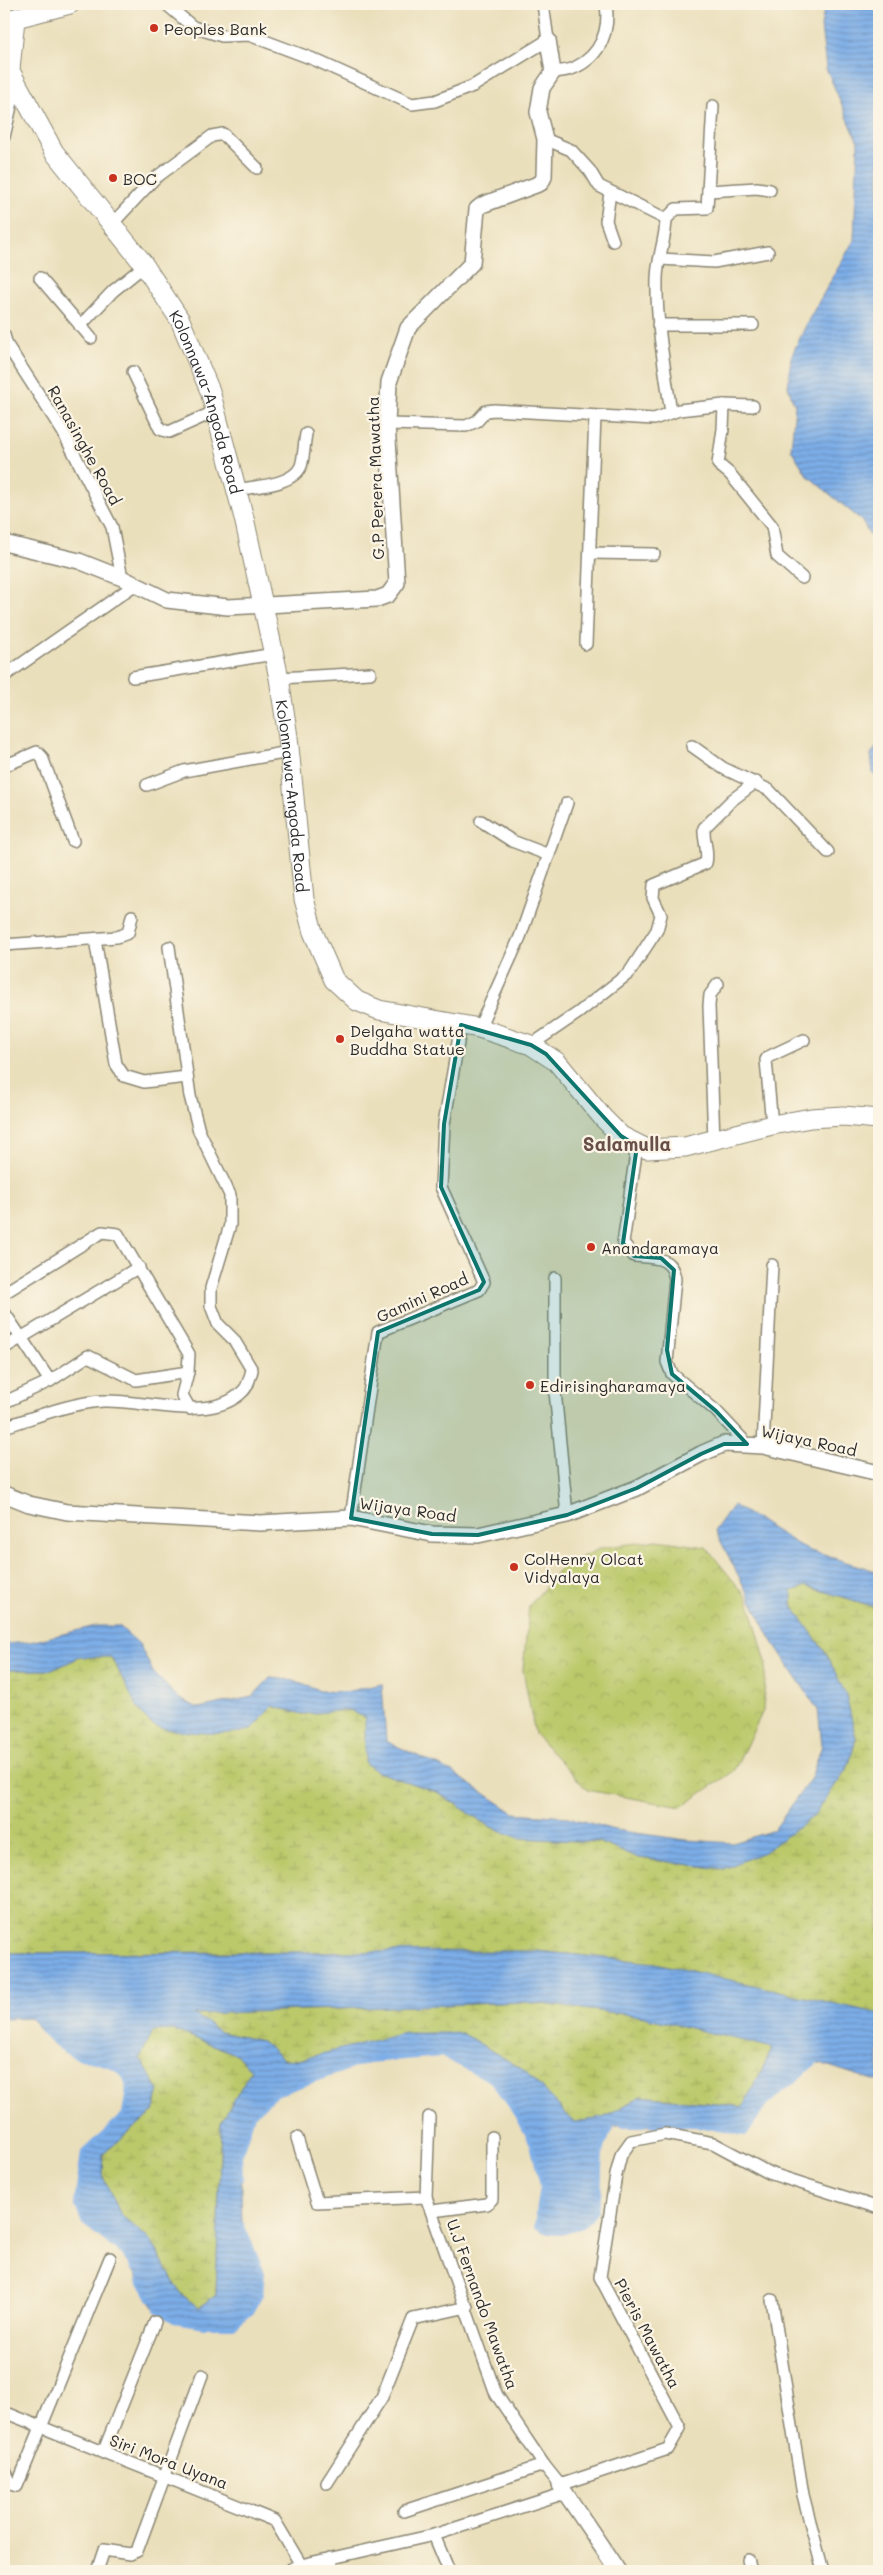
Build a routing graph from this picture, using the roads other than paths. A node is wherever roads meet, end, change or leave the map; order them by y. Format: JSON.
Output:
{"nodes":[{"id":1,"x":70,"y":4,"type":"edge"},
{"id":2,"x":166,"y":4,"type":"edge"},
{"id":3,"x":543,"y":4,"type":"edge"},
{"id":4,"x":606,"y":4,"type":"edge"},
{"id":5,"x":9,"y":20,"type":"edge"},
{"id":6,"x":548,"y":40,"type":"junction"},
{"id":7,"x":10,"y":71,"type":"edge"},
{"id":8,"x":553,"y":72,"type":"junction"},
{"id":9,"x":713,"y":106,"type":"dead end"},
{"id":10,"x":4,"y":137,"type":"edge"},
{"id":11,"x":545,"y":139,"type":"junction"},
{"id":12,"x":257,"y":168,"type":"dead end"},
{"id":13,"x":770,"y":190,"type":"dead end"},
{"id":14,"x":708,"y":191,"type":"junction"},
{"id":15,"x":610,"y":193,"type":"junction"},
{"id":16,"x":666,"y":218,"type":"junction"},
{"id":17,"x":112,"y":224,"type":"junction"},
{"id":18,"x":612,"y":241,"type":"dead end"},
{"id":19,"x":768,"y":252,"type":"dead end"},
{"id":20,"x":660,"y":259,"type":"junction"},
{"id":21,"x":144,"y":266,"type":"junction"},
{"id":22,"x":40,"y":278,"type":"dead end"},
{"id":23,"x":658,"y":325,"type":"junction"},
{"id":24,"x":753,"y":325,"type":"dead end"},
{"id":25,"x":80,"y":326,"type":"junction"},
{"id":26,"x":4,"y":334,"type":"edge"},
{"id":27,"x":91,"y":338,"type":"dead end"},
{"id":28,"x":134,"y":372,"type":"dead end"},
{"id":29,"x":724,"y":405,"type":"junction"},
{"id":30,"x":753,"y":406,"type":"dead end"},
{"id":31,"x":216,"y":411,"type":"junction"},
{"id":32,"x":671,"y":413,"type":"junction"},
{"id":33,"x":595,"y":416,"type":"junction"},
{"id":34,"x":387,"y":424,"type":"junction"},
{"id":35,"x":306,"y":434,"type":"dead end"},
{"id":36,"x":236,"y":490,"type":"junction"},
{"id":37,"x":4,"y":543,"type":"edge"},
{"id":38,"x":590,"y":553,"type":"junction"},
{"id":39,"x":654,"y":554,"type":"dead end"},
{"id":40,"x":802,"y":578,"type":"dead end"},
{"id":41,"x":129,"y":581,"type":"junction"},
{"id":42,"x":264,"y":605,"type":"junction"},
{"id":43,"x":586,"y":644,"type":"dead end"},
{"id":44,"x":274,"y":654,"type":"junction"},
{"id":45,"x":370,"y":673,"type":"dead end"},
{"id":46,"x":4,"y":676,"type":"edge"},
{"id":47,"x":133,"y":678,"type":"dead end"},
{"id":48,"x":279,"y":678,"type":"junction"},
{"id":49,"x":692,"y":746,"type":"dead end"},
{"id":50,"x":289,"y":752,"type":"junction"},
{"id":51,"x":4,"y":766,"type":"edge"},
{"id":52,"x":756,"y":782,"type":"junction"},
{"id":53,"x":147,"y":785,"type":"dead end"},
{"id":54,"x":567,"y":803,"type":"dead end"},
{"id":55,"x":482,"y":821,"type":"dead end"},
{"id":56,"x":73,"y":841,"type":"dead end"},
{"id":57,"x":828,"y":852,"type":"dead end"},
{"id":58,"x":549,"y":855,"type":"junction"},
{"id":59,"x":132,"y":916,"type":"dead end"},
{"id":60,"x":95,"y":939,"type":"junction"},
{"id":61,"x":4,"y":946,"type":"edge"},
{"id":62,"x":170,"y":947,"type":"dead end"},
{"id":63,"x":718,"y":984,"type":"dead end"},
{"id":64,"x":470,"y":1026,"type":"junction"},
{"id":65,"x":804,"y":1040,"type":"dead end"},
{"id":66,"x":531,"y":1045,"type":"junction"},
{"id":67,"x":187,"y":1077,"type":"junction"},
{"id":68,"x":879,"y":1119,"type":"edge"},
{"id":69,"x":772,"y":1125,"type":"junction"},
{"id":70,"x":714,"y":1140,"type":"junction"},
{"id":71,"x":637,"y":1146,"type":"junction"},
{"id":72,"x":772,"y":1264,"type":"dead end"},
{"id":73,"x":139,"y":1267,"type":"junction"},
{"id":74,"x":555,"y":1278,"type":"dead end"},
{"id":75,"x":4,"y":1293,"type":"edge"},
{"id":76,"x":4,"y":1312,"type":"edge"},
{"id":77,"x":20,"y":1338,"type":"junction"},
{"id":78,"x":4,"y":1348,"type":"edge"},
{"id":79,"x":188,"y":1372,"type":"junction"},
{"id":80,"x":50,"y":1381,"type":"junction"},
{"id":81,"x":5,"y":1402,"type":"edge"},
{"id":82,"x":190,"y":1409,"type":"junction"},
{"id":83,"x":4,"y":1427,"type":"edge"},
{"id":84,"x":747,"y":1444,"type":"junction"},
{"id":85,"x":763,"y":1446,"type":"junction"},
{"id":86,"x":879,"y":1473,"type":"edge"},
{"id":87,"x":4,"y":1494,"type":"edge"},
{"id":88,"x":567,"y":1516,"type":"junction"},
{"id":89,"x":352,"y":1518,"type":"junction"},
{"id":90,"x":428,"y":2118,"type":"dead end"},
{"id":91,"x":492,"y":2137,"type":"dead end"},
{"id":92,"x":297,"y":2138,"type":"dead end"},
{"id":93,"x":426,"y":2197,"type":"junction"},
{"id":94,"x":879,"y":2208,"type":"edge"},
{"id":95,"x":432,"y":2211,"type":"junction"},
{"id":96,"x":110,"y":2258,"type":"dead end"},
{"id":97,"x":772,"y":2300,"type":"dead end"},
{"id":98,"x":467,"y":2307,"type":"junction"},
{"id":99,"x":155,"y":2322,"type":"dead end"},
{"id":100,"x":202,"y":2375,"type":"dead end"},
{"id":101,"x":4,"y":2412,"type":"edge"},
{"id":102,"x":41,"y":2427,"type":"junction"},
{"id":103,"x":103,"y":2453,"type":"junction"},
{"id":104,"x":544,"y":2465,"type":"junction"},
{"id":105,"x":4,"y":2468,"type":"edge"},
{"id":106,"x":164,"y":2474,"type":"junction"},
{"id":107,"x":327,"y":2483,"type":"dead end"},
{"id":108,"x":563,"y":2489,"type":"junction"},
{"id":109,"x":404,"y":2511,"type":"dead end"},
{"id":110,"x":434,"y":2535,"type":"junction"},
{"id":111,"x":330,"y":2558,"type":"junction"},
{"id":112,"x":301,"y":2565,"type":"junction"},
{"id":113,"x":97,"y":2571,"type":"edge"},
{"id":114,"x":284,"y":2571,"type":"edge"},
{"id":115,"x":334,"y":2571,"type":"edge"},
{"id":116,"x":450,"y":2571,"type":"edge"},
{"id":117,"x":618,"y":2571,"type":"edge"},
{"id":118,"x":822,"y":2571,"type":"edge"}],
"edges":[{"from":1,"to":5,"type":"main road"},
{"from":2,"to":6,"type":"street"},
{"from":3,"to":6,"type":"street"},
{"from":4,"to":8,"type":"street"},
{"from":5,"to":7,"type":"main road"},
{"from":6,"to":8,"type":"street"},
{"from":7,"to":10,"type":"street"},
{"from":7,"to":17,"type":"main road","name":"Kolonnawa-Angoda Road"},
{"from":8,"to":11,"type":"street","name":"G.P Perera Mawatha"},
{"from":9,"to":14,"type":"street"},
{"from":11,"to":15,"type":"street"},
{"from":11,"to":34,"type":"street","name":"G.P Perera Mawatha"},
{"from":12,"to":17,"type":"street"},
{"from":13,"to":14,"type":"street"},
{"from":14,"to":16,"type":"street"},
{"from":15,"to":16,"type":"street"},
{"from":15,"to":18,"type":"street"},
{"from":16,"to":20,"type":"street"},
{"from":17,"to":21,"type":"main road","name":"Kolonnawa-Angoda Road"},
{"from":19,"to":20,"type":"street"},
{"from":20,"to":23,"type":"street"},
{"from":21,"to":25,"type":"street"},
{"from":21,"to":31,"type":"main road","name":"Kolonnawa-Angoda Road"},
{"from":22,"to":25,"type":"street"},
{"from":23,"to":24,"type":"street"},
{"from":23,"to":32,"type":"street"},
{"from":25,"to":27,"type":"street"},
{"from":26,"to":41,"type":"street","name":"Ranasinghe Road"},
{"from":28,"to":31,"type":"street"},
{"from":29,"to":30,"type":"street"},
{"from":29,"to":32,"type":"street"},
{"from":29,"to":40,"type":"street"},
{"from":31,"to":36,"type":"main road","name":"Kolonnawa-Angoda Road"},
{"from":32,"to":33,"type":"street"},
{"from":33,"to":34,"type":"street"},
{"from":33,"to":38,"type":"street"},
{"from":34,"to":42,"type":"street","name":"G.P Perera Mawatha"},
{"from":35,"to":36,"type":"street"},
{"from":36,"to":42,"type":"main road","name":"Kolonnawa-Angoda Road"},
{"from":37,"to":41,"type":"street"},
{"from":38,"to":39,"type":"street"},
{"from":38,"to":43,"type":"street"},
{"from":41,"to":42,"type":"street"},
{"from":41,"to":46,"type":"street"},
{"from":42,"to":44,"type":"main road","name":"Kolonnawa-Angoda Road"},
{"from":44,"to":47,"type":"street"},
{"from":44,"to":48,"type":"main road","name":"Kolonnawa-Angoda Road"},
{"from":45,"to":48,"type":"street"},
{"from":48,"to":50,"type":"main road","name":"Kolonnawa-Angoda Road"},
{"from":49,"to":52,"type":"street"},
{"from":50,"to":53,"type":"street"},
{"from":50,"to":64,"type":"main road","name":"Kolonnawa-Angoda Road"},
{"from":51,"to":56,"type":"street"},
{"from":52,"to":57,"type":"street"},
{"from":52,"to":66,"type":"street"},
{"from":54,"to":58,"type":"street"},
{"from":55,"to":58,"type":"street"},
{"from":58,"to":64,"type":"street"},
{"from":59,"to":60,"type":"street"},
{"from":60,"to":61,"type":"street"},
{"from":60,"to":67,"type":"street"},
{"from":62,"to":67,"type":"street"},
{"from":63,"to":70,"type":"street"},
{"from":64,"to":66,"type":"main road","name":"Kolonnawa-Angoda Road"},
{"from":64,"to":89,"type":"street","name":"Gamini Road"},
{"from":65,"to":69,"type":"street"},
{"from":66,"to":71,"type":"main road","name":"Kolonnawa-Angoda Road"},
{"from":67,"to":82,"type":"street"},
{"from":68,"to":69,"type":"main road","name":"Kolonnawa-Angoda Road"},
{"from":69,"to":70,"type":"main road","name":"Kolonnawa-Angoda Road"},
{"from":70,"to":71,"type":"main road","name":"Kolonnawa-Angoda Road"},
{"from":71,"to":84,"type":"street"},
{"from":72,"to":85,"type":"street"},
{"from":73,"to":75,"type":"street"},
{"from":73,"to":77,"type":"street"},
{"from":73,"to":79,"type":"street"},
{"from":74,"to":88,"type":"street"},
{"from":76,"to":77,"type":"street"},
{"from":77,"to":78,"type":"street"},
{"from":77,"to":80,"type":"street"},
{"from":79,"to":80,"type":"street"},
{"from":79,"to":82,"type":"street"},
{"from":80,"to":81,"type":"street"},
{"from":82,"to":83,"type":"street"},
{"from":84,"to":85,"type":"street","name":"Wijaya Road"},
{"from":84,"to":88,"type":"street","name":"Wijaya Road"},
{"from":85,"to":86,"type":"street","name":"Wijaya Road"},
{"from":87,"to":89,"type":"street","name":"Wijaya Road"},
{"from":88,"to":89,"type":"street","name":"Wijaya Road"},
{"from":90,"to":93,"type":"street","name":"U.J Fernando Mawatha"},
{"from":91,"to":95,"type":"street"},
{"from":92,"to":93,"type":"street"},
{"from":93,"to":95,"type":"street","name":"U.J Fernando Mawatha"},
{"from":94,"to":108,"type":"street","name":"Pieris Mawatha"},
{"from":95,"to":98,"type":"street","name":"U.J Fernando Mawatha"},
{"from":96,"to":102,"type":"street"},
{"from":97,"to":118,"type":"street"},
{"from":98,"to":104,"type":"street","name":"U.J Fernando Mawatha"},
{"from":98,"to":107,"type":"street"},
{"from":99,"to":103,"type":"street"},
{"from":100,"to":106,"type":"street"},
{"from":101,"to":102,"type":"street","name":"Siri Mora Uyana"},
{"from":102,"to":103,"type":"street","name":"Siri Mora Uyana"},
{"from":102,"to":105,"type":"street"},
{"from":103,"to":106,"type":"street","name":"Siri Mora Uyana"},
{"from":104,"to":108,"type":"street","name":"U.J Fernando Mawatha"},
{"from":104,"to":109,"type":"street"},
{"from":106,"to":112,"type":"street","name":"Siri Mora Uyana"},
{"from":106,"to":113,"type":"street"},
{"from":108,"to":110,"type":"street","name":"Pieris Mawatha"},
{"from":108,"to":117,"type":"street"},
{"from":110,"to":111,"type":"street","name":"Pieris Mawatha"},
{"from":110,"to":116,"type":"street"},
{"from":111,"to":112,"type":"street","name":"Pieris Mawatha"},
{"from":111,"to":115,"type":"street"},
{"from":112,"to":114,"type":"street","name":"Pieris Mawatha"}]}
